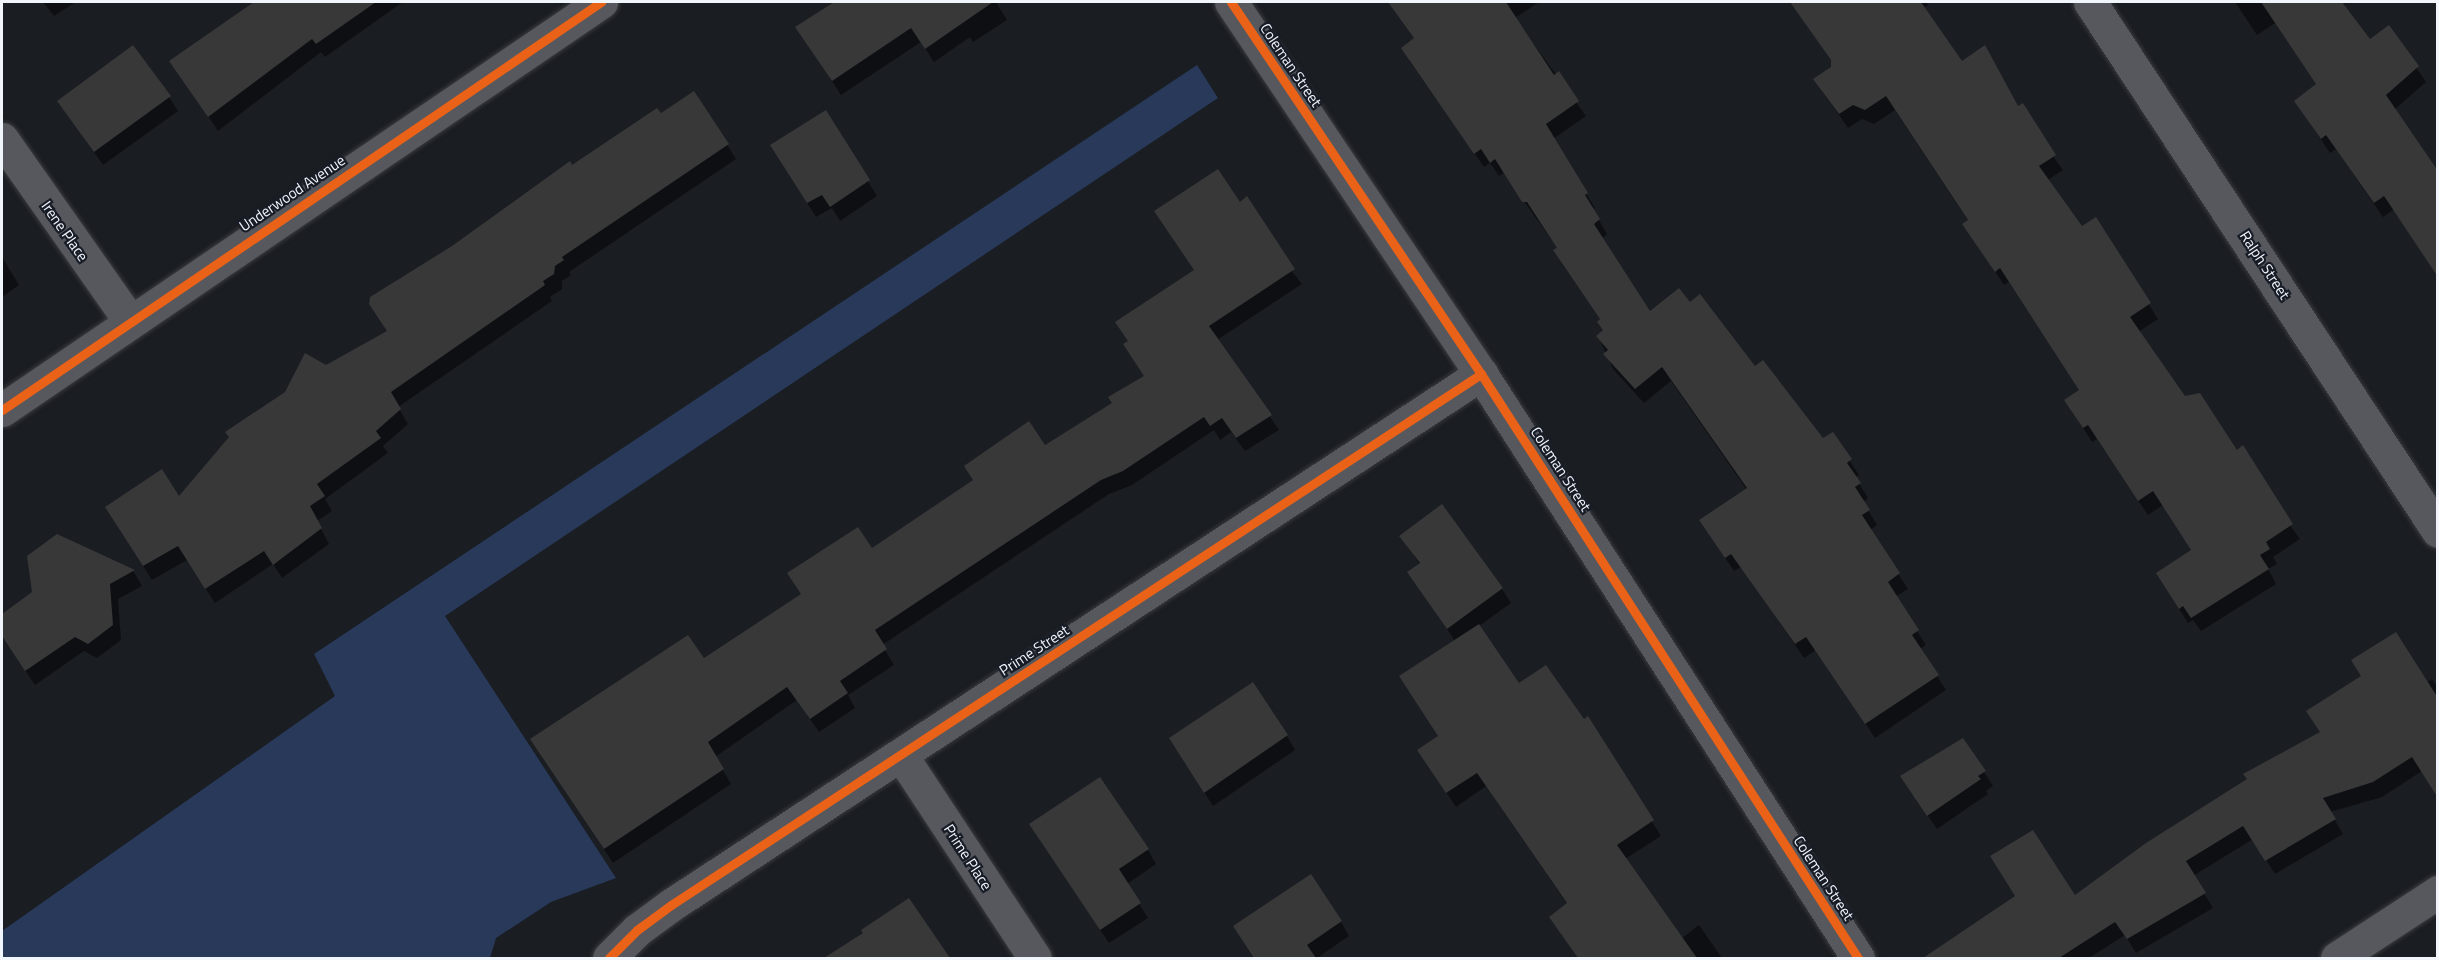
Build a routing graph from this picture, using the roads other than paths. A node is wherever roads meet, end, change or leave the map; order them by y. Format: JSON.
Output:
{"nodes":[{"id":1,"x":601,"y":2,"type":"edge"},
{"id":2,"x":1231,"y":2,"type":"edge"},
{"id":3,"x":2090,"y":2,"type":"edge"},
{"id":4,"x":2,"y":139,"type":"edge"},
{"id":5,"x":130,"y":321,"type":"junction"},
{"id":6,"x":1481,"y":374,"type":"junction"},
{"id":7,"x":2,"y":411,"type":"edge"},
{"id":8,"x":2438,"y":531,"type":"edge"},
{"id":9,"x":901,"y":754,"type":"junction"},
{"id":10,"x":2438,"y":892,"type":"edge"},
{"id":11,"x":609,"y":958,"type":"edge"},
{"id":12,"x":1035,"y":958,"type":"edge"},
{"id":13,"x":1858,"y":958,"type":"edge"},
{"id":14,"x":2337,"y":958,"type":"edge"}],
"edges":[{"from":1,"to":5,"type":"street","name":"Underwood Avenue"},
{"from":2,"to":6,"type":"street","name":"Coleman Street"},
{"from":3,"to":8,"type":"street","name":"Ralph Street"},
{"from":4,"to":5,"type":"street","name":"Irene Place"},
{"from":5,"to":7,"type":"street","name":"Underwood Avenue"},
{"from":6,"to":9,"type":"street","name":"Prime Street"},
{"from":6,"to":13,"type":"street","name":"Coleman Street"},
{"from":9,"to":11,"type":"street","name":"Prime Street"},
{"from":9,"to":12,"type":"street","name":"Prime Place"},
{"from":10,"to":14,"type":"street"}]}
